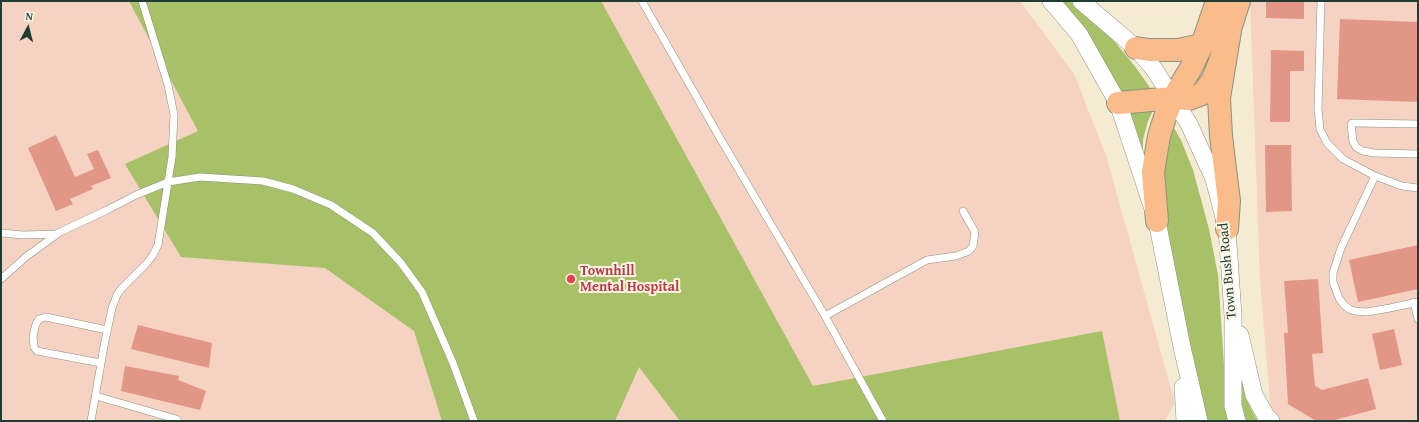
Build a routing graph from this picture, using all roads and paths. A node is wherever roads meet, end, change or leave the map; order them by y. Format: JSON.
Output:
{"nodes":[{"id":1,"x":142,"y":1,"type":"edge"},
{"id":2,"x":642,"y":1,"type":"edge"},
{"id":3,"x":1051,"y":1,"type":"edge"},
{"id":4,"x":1081,"y":1,"type":"edge"},
{"id":5,"x":1217,"y":1,"type":"edge"},
{"id":6,"x":1239,"y":1,"type":"edge"},
{"id":7,"x":1321,"y":1,"type":"edge"},
{"id":8,"x":1230,"y":32,"type":"junction"},
{"id":9,"x":1202,"y":45,"type":"junction"},
{"id":10,"x":1136,"y":48,"type":"junction"},
{"id":11,"x":1173,"y":98,"type":"junction"},
{"id":12,"x":1118,"y":103,"type":"junction"},
{"id":13,"x":1418,"y":124,"type":"edge"},
{"id":14,"x":1418,"y":154,"type":"edge"},
{"id":15,"x":1375,"y":176,"type":"junction"},
{"id":16,"x":168,"y":182,"type":"junction"},
{"id":17,"x":1418,"y":188,"type":"edge"},
{"id":18,"x":963,"y":211,"type":"dead end"},
{"id":19,"x":1157,"y":222,"type":"junction"},
{"id":20,"x":1227,"y":230,"type":"junction"},
{"id":21,"x":1,"y":233,"type":"edge"},
{"id":22,"x":56,"y":234,"type":"junction"},
{"id":23,"x":1,"y":279,"type":"edge"},
{"id":24,"x":1416,"y":302,"type":"edge"},
{"id":25,"x":1233,"y":315,"type":"junction"},
{"id":26,"x":825,"y":316,"type":"junction"},
{"id":27,"x":1418,"y":319,"type":"edge"},
{"id":28,"x":107,"y":330,"type":"junction"},
{"id":29,"x":1182,"y":347,"type":"junction"},
{"id":30,"x":101,"y":363,"type":"junction"},
{"id":31,"x":96,"y":396,"type":"junction"},
{"id":32,"x":91,"y":421,"type":"edge"},
{"id":33,"x":178,"y":421,"type":"edge"},
{"id":34,"x":474,"y":421,"type":"edge"},
{"id":35,"x":883,"y":421,"type":"edge"},
{"id":36,"x":1185,"y":421,"type":"edge"},
{"id":37,"x":1199,"y":421,"type":"edge"},
{"id":38,"x":1237,"y":421,"type":"edge"},
{"id":39,"x":1271,"y":421,"type":"edge"}],
"edges":[{"from":1,"to":16,"type":"lane"},
{"from":2,"to":26,"type":"lane"},
{"from":3,"to":12,"type":"street"},
{"from":4,"to":10,"type":"street","name":"Town Bush Road"},
{"from":5,"to":9,"type":"highway"},
{"from":6,"to":8,"type":"highway"},
{"from":7,"to":15,"type":"lane"},
{"from":8,"to":11,"type":"highway"},
{"from":8,"to":20,"type":"highway"},
{"from":9,"to":10,"type":"highway"},
{"from":9,"to":11,"type":"highway"},
{"from":10,"to":11,"type":"street","name":"Town Bush Road"},
{"from":11,"to":12,"type":"highway"},
{"from":11,"to":19,"type":"highway"},
{"from":11,"to":20,"type":"street","name":"Town Bush Road"},
{"from":12,"to":19,"type":"street"},
{"from":13,"to":14,"type":"lane"},
{"from":15,"to":17,"type":"lane"},
{"from":15,"to":24,"type":"lane"},
{"from":16,"to":22,"type":"lane"},
{"from":16,"to":28,"type":"lane"},
{"from":16,"to":34,"type":"lane"},
{"from":18,"to":26,"type":"lane"},
{"from":19,"to":29,"type":"street"},
{"from":20,"to":25,"type":"street","name":"Town Bush Road"},
{"from":21,"to":22,"type":"lane"},
{"from":22,"to":23,"type":"lane"},
{"from":24,"to":27,"type":"lane"},
{"from":25,"to":38,"type":"street","name":"Town Bush Road"},
{"from":25,"to":39,"type":"street"},
{"from":26,"to":35,"type":"lane"},
{"from":28,"to":30,"type":"lane"},
{"from":28,"to":30,"type":"lane"},
{"from":29,"to":36,"type":"street"},
{"from":29,"to":37,"type":"street"},
{"from":30,"to":31,"type":"lane"},
{"from":31,"to":32,"type":"lane"},
{"from":31,"to":33,"type":"lane"}]}
